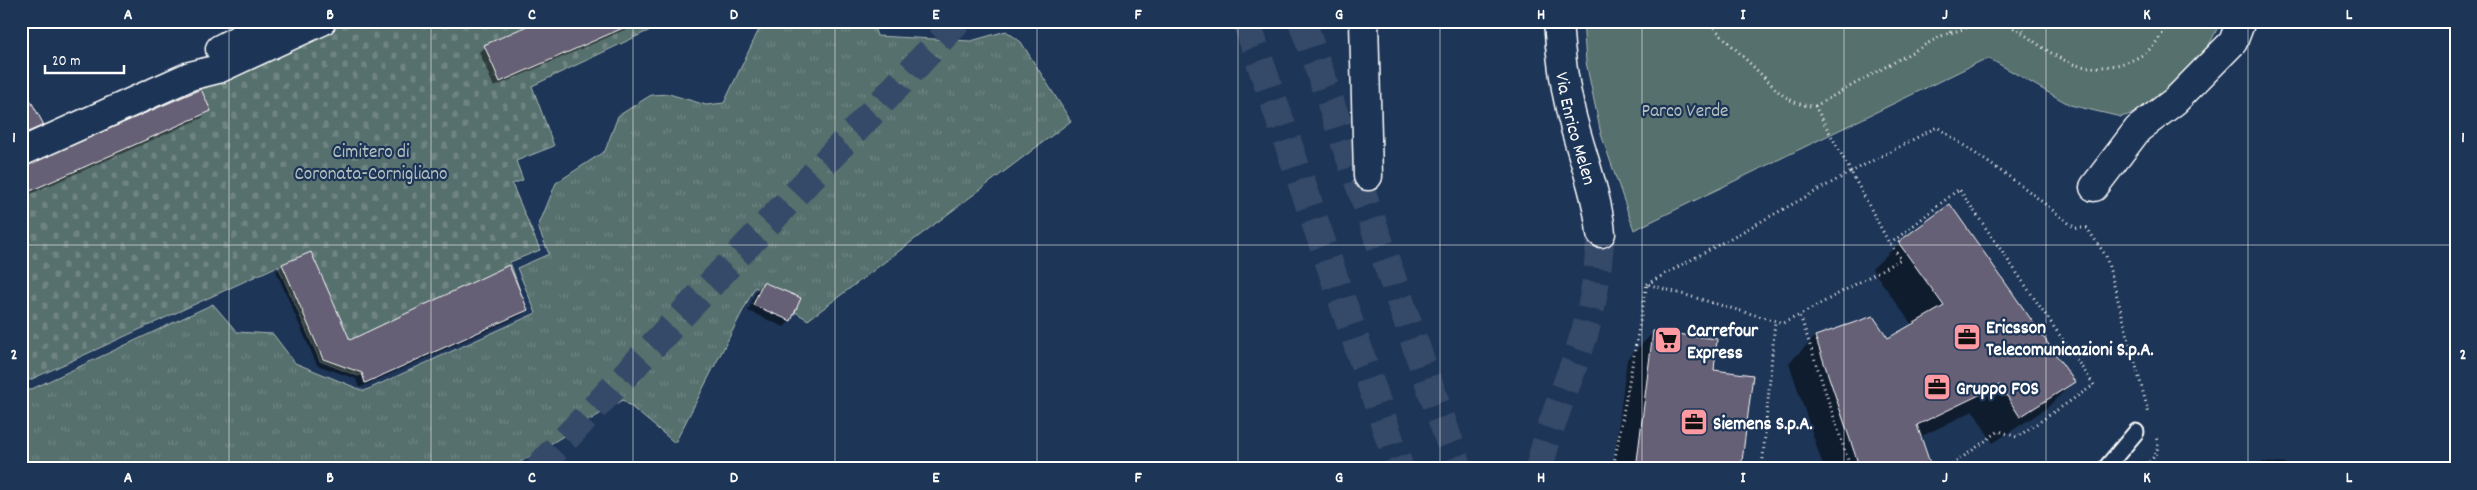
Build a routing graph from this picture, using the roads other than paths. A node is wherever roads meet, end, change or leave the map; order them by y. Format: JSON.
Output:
{"nodes":[{"id":1,"x":274,"y":21,"type":"edge"},
{"id":2,"x":322,"y":21,"type":"edge"},
{"id":3,"x":1364,"y":21,"type":"edge"},
{"id":4,"x":1558,"y":21,"type":"edge"},
{"id":5,"x":2237,"y":32,"type":"edge"},
{"id":6,"x":190,"y":76,"type":"junction"},
{"id":7,"x":21,"y":152,"type":"edge"},
{"id":8,"x":1368,"y":176,"type":"dead end"},
{"id":9,"x":2094,"y":188,"type":"dead end"},
{"id":10,"x":1601,"y":234,"type":"tunnel mouth"},
{"id":11,"x":2136,"y":432,"type":"dead end"},
{"id":12,"x":2106,"y":469,"type":"edge"}],
"edges":[{"from":1,"to":6,"type":"street"},
{"from":2,"to":6,"type":"street"},
{"from":3,"to":8,"type":"street"},
{"from":4,"to":10,"type":"street","name":"Via Enrico Melen"},
{"from":5,"to":9,"type":"street"},
{"from":6,"to":7,"type":"street"},
{"from":11,"to":12,"type":"lane"}]}
